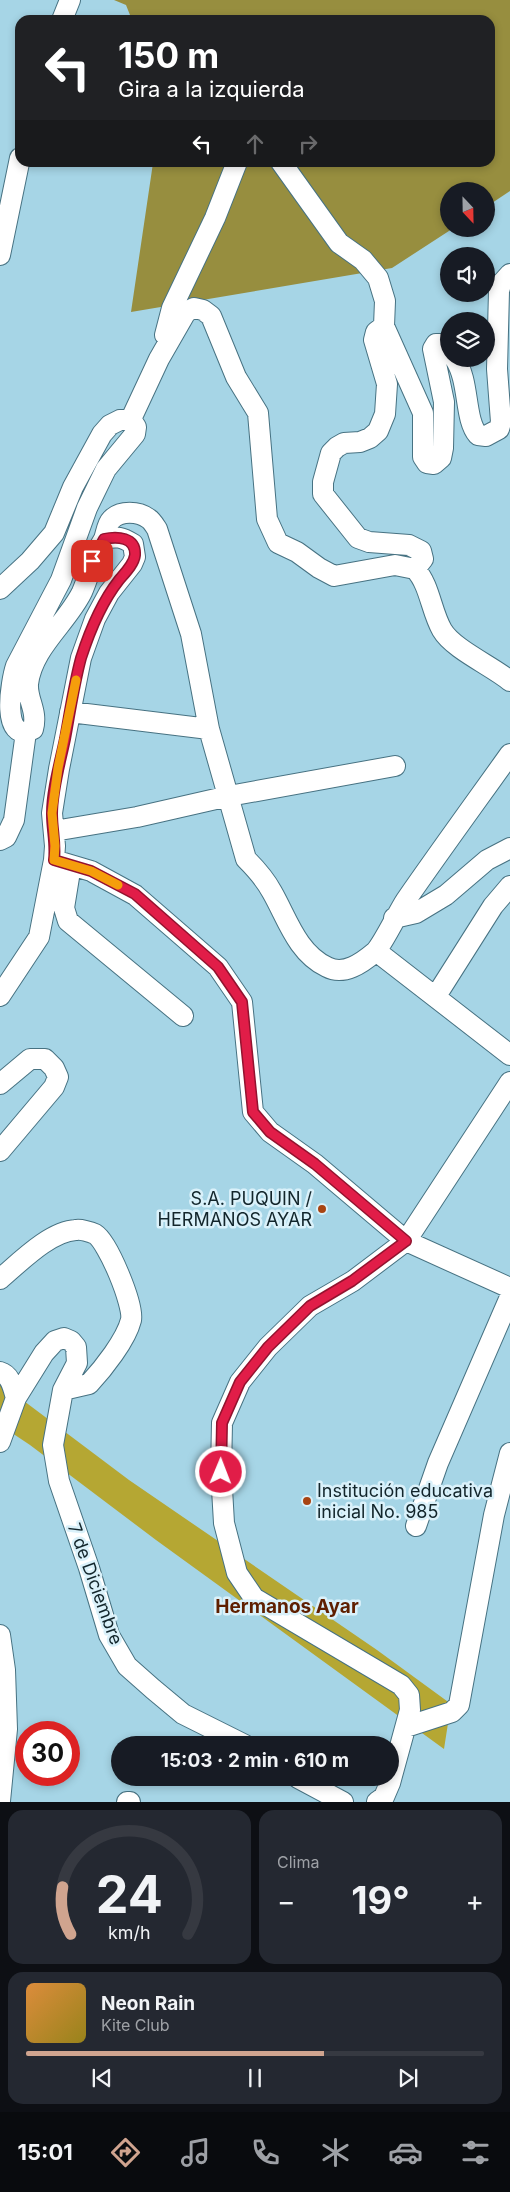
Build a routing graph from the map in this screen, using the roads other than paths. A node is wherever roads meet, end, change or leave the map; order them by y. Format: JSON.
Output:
{"nodes":[{"id":1,"x":70,"y":0,"type":"edge"},
{"id":2,"x":64,"y":15,"type":"edge"},
{"id":3,"x":18,"y":167,"type":"edge"},
{"id":4,"x":235,"y":167,"type":"edge"},
{"id":5,"x":285,"y":167,"type":"edge"},
{"id":6,"x":0,"y":255,"type":"edge"},
{"id":7,"x":510,"y":274,"type":"edge"},
{"id":8,"x":384,"y":326,"type":"junction"},
{"id":9,"x":440,"y":344,"type":"edge"},
{"id":10,"x":160,"y":358,"type":"junction"},
{"id":11,"x":460,"y":367,"type":"edge"},
{"id":12,"x":131,"y":419,"type":"junction"},
{"id":13,"x":104,"y":539,"type":"junction"},
{"id":14,"x":415,"y":569,"type":"junction"},
{"id":15,"x":0,"y":589,"type":"edge"},
{"id":16,"x":510,"y":681,"type":"edge"},
{"id":17,"x":70,"y":712,"type":"junction"},
{"id":18,"x":209,"y":729,"type":"junction"},
{"id":19,"x":26,"y":732,"type":"junction"},
{"id":20,"x":510,"y":754,"type":"edge"},
{"id":21,"x":395,"y":766,"type":"dead end"},
{"id":22,"x":229,"y":796,"type":"junction"},
{"id":23,"x":54,"y":831,"type":"junction"},
{"id":24,"x":0,"y":840,"type":"edge"},
{"id":25,"x":510,"y":848,"type":"edge"},
{"id":26,"x":63,"y":862,"type":"junction"},
{"id":27,"x":510,"y":886,"type":"edge"},
{"id":28,"x":394,"y":918,"type":"junction"},
{"id":29,"x":376,"y":950,"type":"junction"},
{"id":30,"x":0,"y":996,"type":"edge"},
{"id":31,"x":436,"y":996,"type":"junction"},
{"id":32,"x":183,"y":1016,"type":"dead end"},
{"id":33,"x":510,"y":1055,"type":"edge"},
{"id":34,"x":510,"y":1082,"type":"edge"},
{"id":35,"x":0,"y":1084,"type":"edge"},
{"id":36,"x":0,"y":1152,"type":"edge"},
{"id":37,"x":406,"y":1241,"type":"junction"},
{"id":38,"x":0,"y":1279,"type":"edge"},
{"id":39,"x":510,"y":1288,"type":"edge"},
{"id":40,"x":510,"y":1297,"type":"edge"},
{"id":41,"x":0,"y":1372,"type":"edge"},
{"id":42,"x":63,"y":1390,"type":"junction"},
{"id":43,"x":16,"y":1398,"type":"junction"},
{"id":44,"x":0,"y":1442,"type":"edge"},
{"id":45,"x":510,"y":1453,"type":"edge"},
{"id":46,"x":416,"y":1526,"type":"dead end"},
{"id":47,"x":0,"y":1635,"type":"edge"},
{"id":48,"x":406,"y":1727,"type":"junction"},
{"id":49,"x":227,"y":1736,"type":"edge"},
{"id":50,"x":309,"y":1786,"type":"edge"},
{"id":51,"x":313,"y":1786,"type":"edge"},
{"id":52,"x":0,"y":1801,"type":"edge"},
{"id":53,"x":326,"y":1802,"type":"edge"},
{"id":54,"x":343,"y":1802,"type":"edge"},
{"id":55,"x":377,"y":1802,"type":"edge"}],
"edges":[{"from":1,"to":2,"type":"street"},
{"from":3,"to":6,"type":"street"},
{"from":4,"to":10,"type":"street"},
{"from":5,"to":8,"type":"street"},
{"from":7,"to":11,"type":"street"},
{"from":8,"to":9,"type":"street"},
{"from":8,"to":14,"type":"street"},
{"from":10,"to":12,"type":"street"},
{"from":10,"to":14,"type":"street"},
{"from":12,"to":15,"type":"street"},
{"from":12,"to":19,"type":"street"},
{"from":13,"to":17,"type":"street"},
{"from":13,"to":18,"type":"street"},
{"from":13,"to":19,"type":"street"},
{"from":14,"to":16,"type":"street"},
{"from":17,"to":18,"type":"street"},
{"from":17,"to":23,"type":"street"},
{"from":18,"to":22,"type":"street"},
{"from":19,"to":24,"type":"street"},
{"from":20,"to":28,"type":"street"},
{"from":21,"to":22,"type":"street"},
{"from":22,"to":23,"type":"street"},
{"from":22,"to":29,"type":"street"},
{"from":23,"to":26,"type":"street"},
{"from":25,"to":28,"type":"street"},
{"from":26,"to":30,"type":"street"},
{"from":26,"to":32,"type":"street"},
{"from":26,"to":37,"type":"street"},
{"from":27,"to":31,"type":"street"},
{"from":28,"to":29,"type":"street"},
{"from":29,"to":31,"type":"street"},
{"from":31,"to":33,"type":"street"},
{"from":34,"to":37,"type":"street"},
{"from":35,"to":36,"type":"street"},
{"from":37,"to":39,"type":"street"},
{"from":37,"to":48,"type":"street"},
{"from":38,"to":42,"type":"street"},
{"from":40,"to":46,"type":"street"},
{"from":41,"to":43,"type":"street"},
{"from":42,"to":43,"type":"street","name":"7 de Diciembre"},
{"from":42,"to":49,"type":"street","name":"7 de Diciembre"},
{"from":43,"to":44,"type":"street"},
{"from":45,"to":48,"type":"street"},
{"from":47,"to":52,"type":"street"},
{"from":48,"to":55,"type":"street"},
{"from":50,"to":53,"type":"street"},
{"from":51,"to":54,"type":"street"}]}
